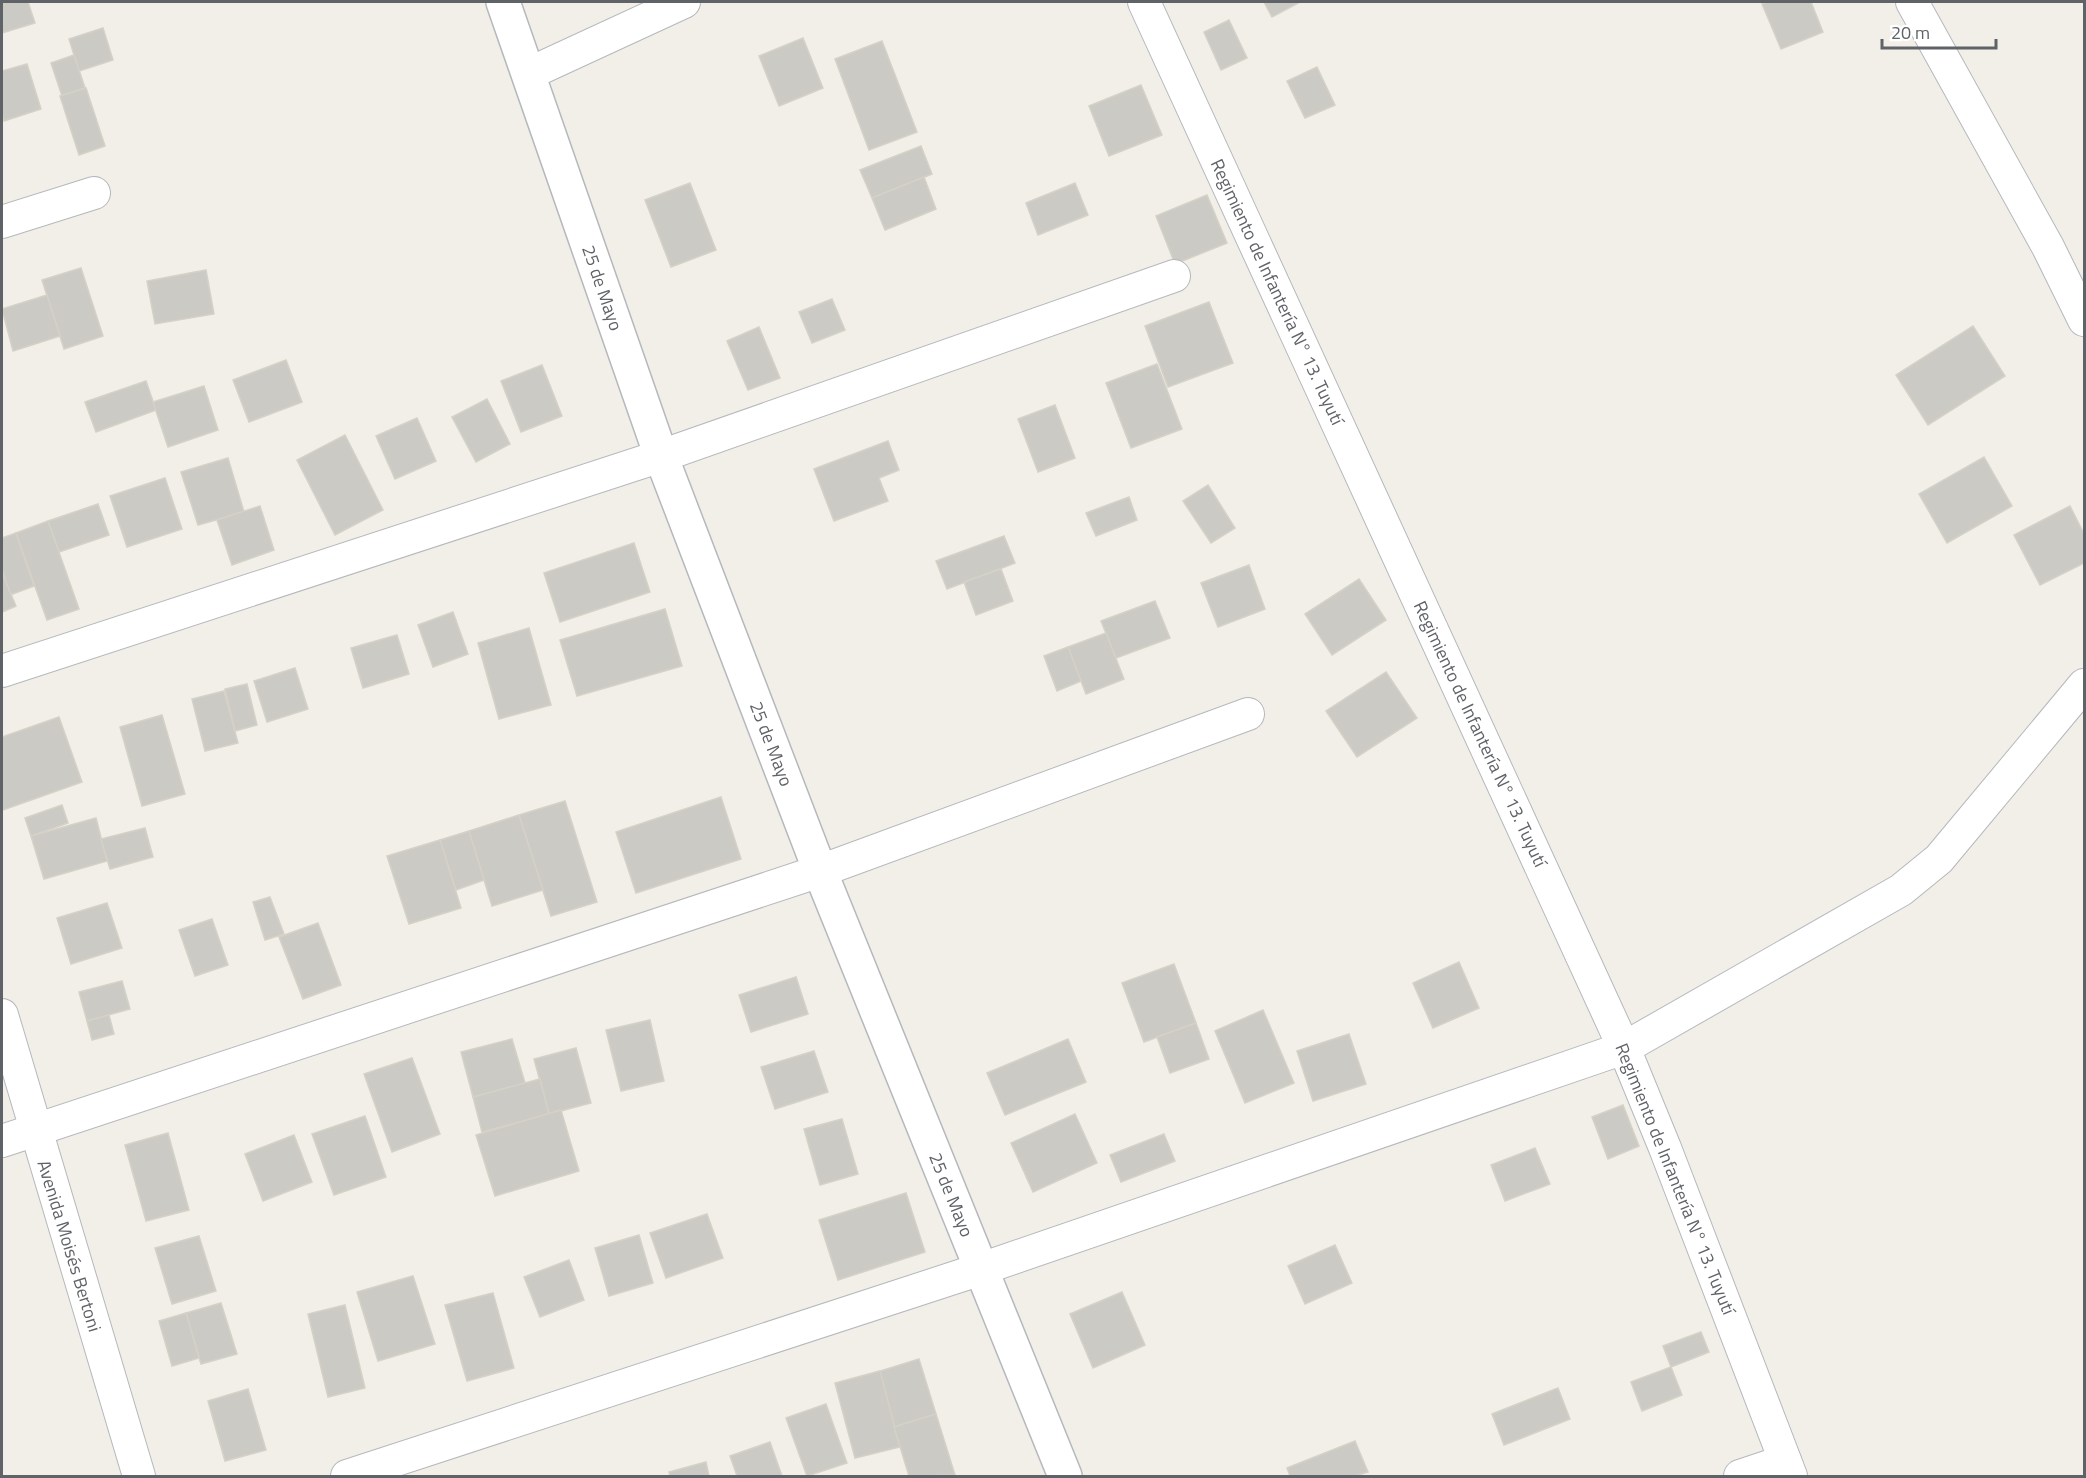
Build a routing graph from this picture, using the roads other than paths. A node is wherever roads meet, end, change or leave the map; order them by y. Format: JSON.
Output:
{"nodes":[{"id":1,"x":503,"y":2,"type":"edge"},
{"id":2,"x":684,"y":2,"type":"edge"},
{"id":3,"x":1144,"y":2,"type":"edge"},
{"id":4,"x":1912,"y":2,"type":"edge"},
{"id":5,"x":528,"y":74,"type":"junction"},
{"id":6,"x":94,"y":193,"type":"dead end"},
{"id":7,"x":2,"y":222,"type":"edge"},
{"id":8,"x":1174,"y":276,"type":"dead end"},
{"id":9,"x":2085,"y":320,"type":"edge"},
{"id":10,"x":661,"y":456,"type":"junction"},
{"id":11,"x":2,"y":671,"type":"edge"},
{"id":12,"x":2085,"y":685,"type":"edge"},
{"id":13,"x":1248,"y":714,"type":"dead end"},
{"id":14,"x":819,"y":871,"type":"junction"},
{"id":15,"x":2,"y":1015,"type":"edge"},
{"id":16,"x":1624,"y":1048,"type":"junction"},
{"id":17,"x":34,"y":1130,"type":"junction"},
{"id":18,"x":2,"y":1141,"type":"edge"},
{"id":19,"x":981,"y":1269,"type":"junction"},
{"id":20,"x":1788,"y":1469,"type":"edge"},
{"id":21,"x":139,"y":1476,"type":"edge"},
{"id":22,"x":347,"y":1476,"type":"edge"},
{"id":23,"x":1065,"y":1476,"type":"edge"},
{"id":24,"x":1740,"y":1476,"type":"edge"}],
"edges":[{"from":1,"to":5,"type":"street","name":"25 de Mayo"},
{"from":2,"to":5,"type":"street"},
{"from":3,"to":16,"type":"street","name":"Regimiento de Infantería N° 13. Tuyutí"},
{"from":4,"to":9,"type":"street"},
{"from":5,"to":10,"type":"street","name":"25 de Mayo"},
{"from":6,"to":7,"type":"street"},
{"from":8,"to":10,"type":"street"},
{"from":10,"to":11,"type":"street"},
{"from":10,"to":14,"type":"street","name":"25 de Mayo"},
{"from":12,"to":16,"type":"street"},
{"from":13,"to":14,"type":"street"},
{"from":14,"to":17,"type":"street"},
{"from":14,"to":19,"type":"street","name":"25 de Mayo"},
{"from":15,"to":17,"type":"street","name":"Avenida Moisés Bertoni"},
{"from":16,"to":19,"type":"street"},
{"from":16,"to":20,"type":"street","name":"Regimiento de Infantería N° 13. Tuyutí"},
{"from":17,"to":18,"type":"street"},
{"from":17,"to":21,"type":"street","name":"Avenida Moisés Bertoni"},
{"from":19,"to":22,"type":"street"},
{"from":19,"to":23,"type":"street","name":"25 de Mayo"},
{"from":20,"to":24,"type":"street"}]}
